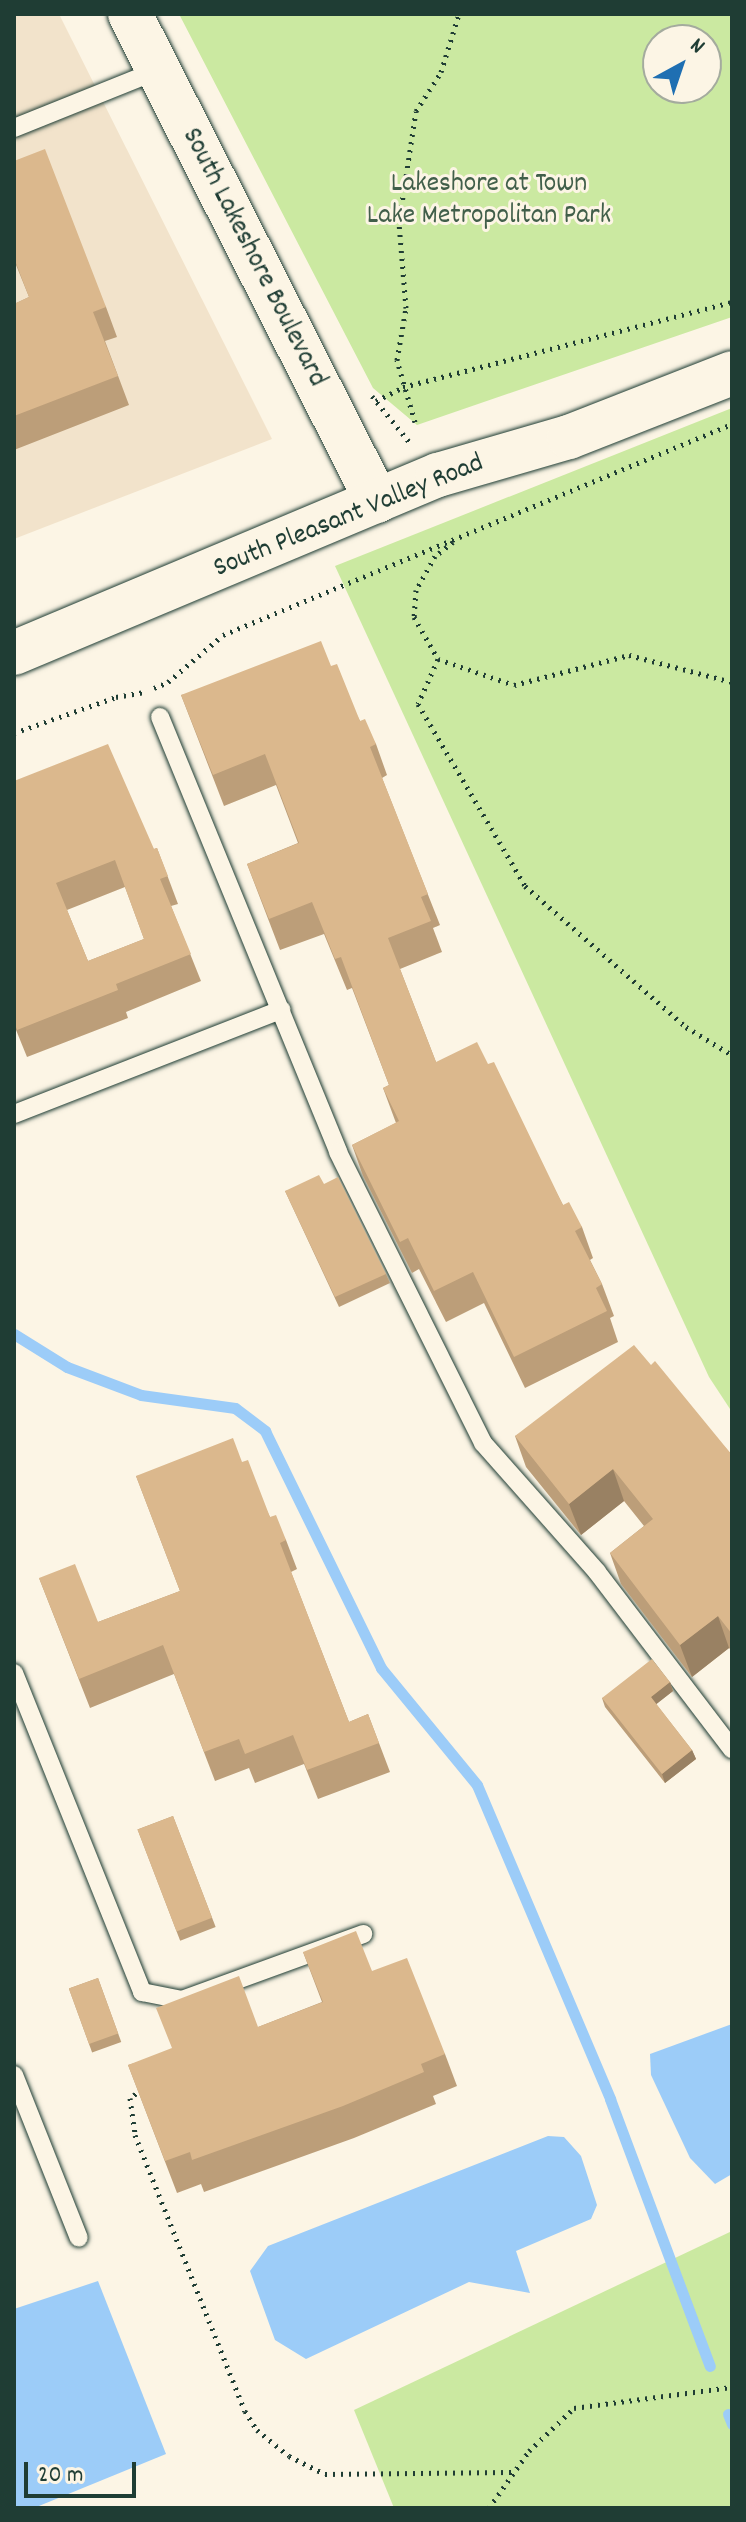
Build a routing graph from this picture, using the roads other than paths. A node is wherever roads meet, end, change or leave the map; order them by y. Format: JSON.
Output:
{"nodes":[{"id":1,"x":130,"y":14,"type":"edge"},
{"id":2,"x":158,"y":70,"type":"junction"},
{"id":3,"x":14,"y":128,"type":"edge"},
{"id":4,"x":732,"y":373,"type":"edge"},
{"id":5,"x":377,"y":501,"type":"junction"},
{"id":6,"x":14,"y":653,"type":"edge"},
{"id":7,"x":160,"y":717,"type":"dead end"},
{"id":8,"x":281,"y":1010,"type":"junction"},
{"id":9,"x":14,"y":1114,"type":"edge"},
{"id":10,"x":14,"y":1673,"type":"edge"},
{"id":11,"x":732,"y":1749,"type":"edge"},
{"id":12,"x":363,"y":1934,"type":"dead end"},
{"id":13,"x":14,"y":2075,"type":"edge"},
{"id":14,"x":79,"y":2238,"type":"dead end"}],
"edges":[{"from":1,"to":2,"type":"main road","name":"South Lakeshore Boulevard"},
{"from":2,"to":3,"type":"lane"},
{"from":2,"to":5,"type":"main road","name":"South Lakeshore Boulevard"},
{"from":4,"to":5,"type":"main road","name":"South Pleasant Valley Road"},
{"from":5,"to":6,"type":"main road","name":"South Pleasant Valley Road"},
{"from":7,"to":8,"type":"lane"},
{"from":8,"to":9,"type":"lane"},
{"from":8,"to":11,"type":"lane"},
{"from":10,"to":12,"type":"lane"},
{"from":13,"to":14,"type":"lane"}]}
